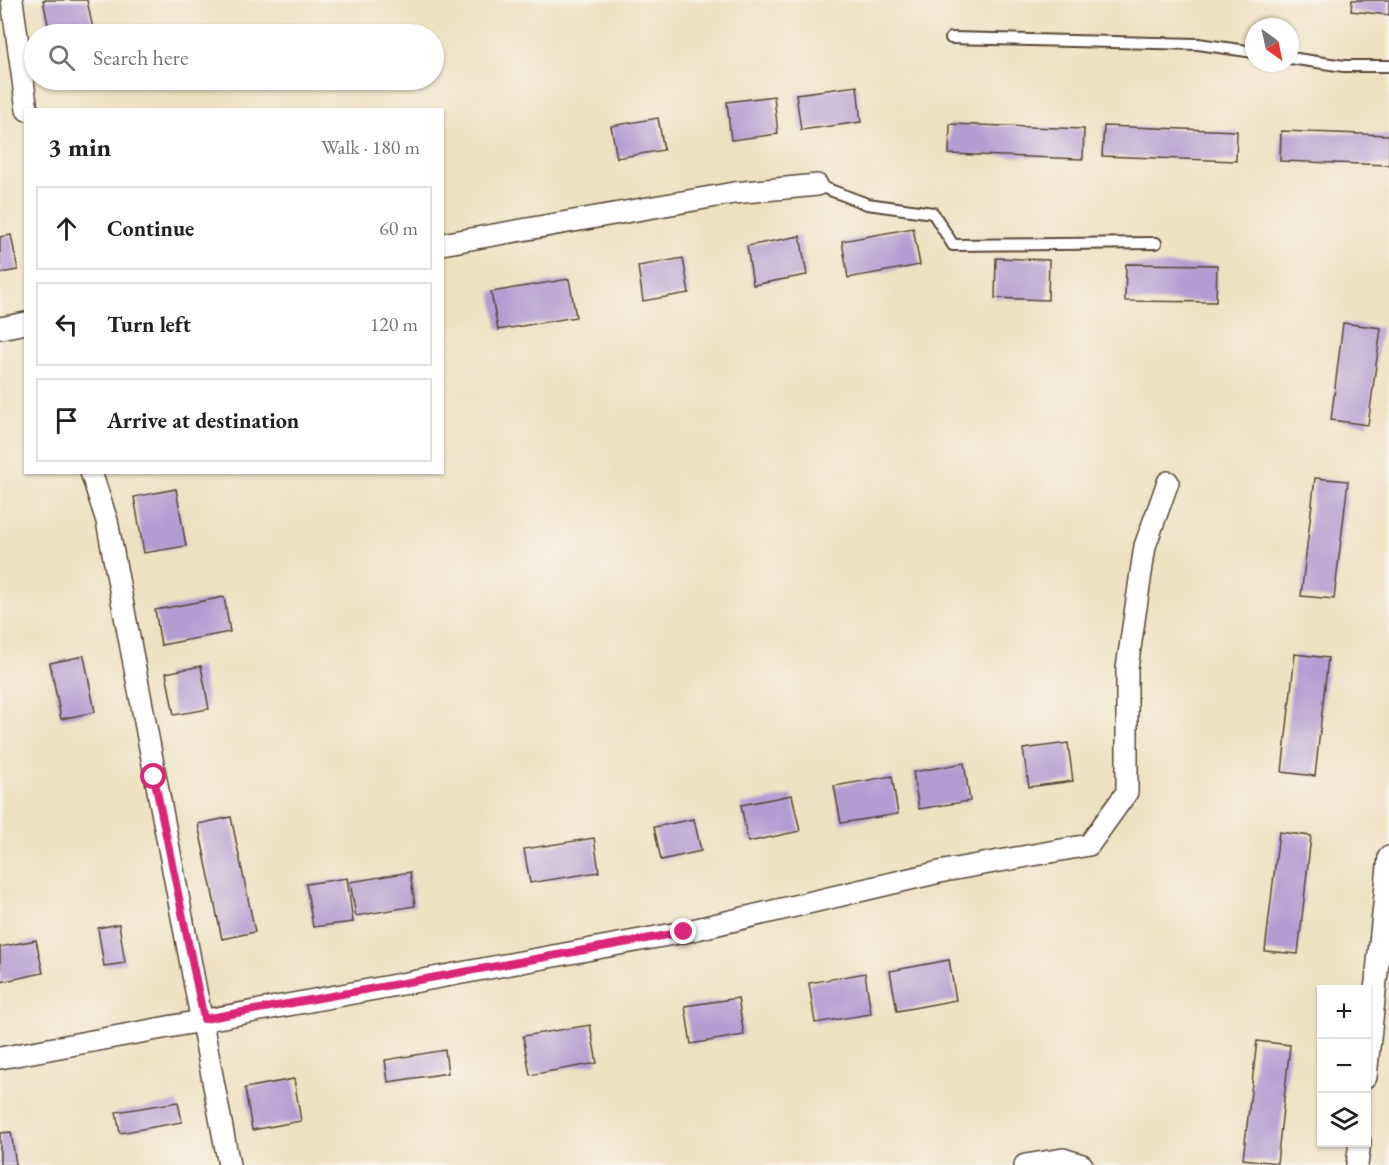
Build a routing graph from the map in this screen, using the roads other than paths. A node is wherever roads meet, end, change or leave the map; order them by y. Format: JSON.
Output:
{"nodes":[{"id":1,"x":12,"y":0,"type":"edge"},
{"id":2,"x":951,"y":38,"type":"dead end"},
{"id":3,"x":1245,"y":51,"type":"edge"},
{"id":4,"x":1299,"y":59,"type":"edge"},
{"id":5,"x":1389,"y":66,"type":"edge"},
{"id":6,"x":24,"y":88,"type":"edge"},
{"id":7,"x":24,"y":90,"type":"edge"},
{"id":8,"x":27,"y":108,"type":"edge"},
{"id":9,"x":817,"y":185,"type":"joint"},
{"id":10,"x":444,"y":243,"type":"edge"},
{"id":11,"x":1156,"y":243,"type":"dead end"},
{"id":12,"x":24,"y":323,"type":"edge"},
{"id":13,"x":0,"y":328,"type":"edge"},
{"id":14,"x":92,"y":474,"type":"edge"},
{"id":15,"x":1168,"y":482,"type":"dead end"},
{"id":16,"x":1389,"y":857,"type":"edge"},
{"id":17,"x":204,"y":1019,"type":"junction"},
{"id":18,"x":1370,"y":1039,"type":"edge"},
{"id":19,"x":0,"y":1058,"type":"edge"},
{"id":20,"x":1360,"y":1147,"type":"edge"},
{"id":21,"x":229,"y":1165,"type":"edge"},
{"id":22,"x":1025,"y":1165,"type":"edge"},
{"id":23,"x":1082,"y":1165,"type":"edge"},
{"id":24,"x":1358,"y":1165,"type":"edge"}],
"edges":[{"from":1,"to":6,"type":"street"},
{"from":2,"to":3,"type":"lane"},
{"from":4,"to":5,"type":"lane"},
{"from":7,"to":8,"type":"street"},
{"from":9,"to":10,"type":"street"},
{"from":9,"to":11,"type":"lane"},
{"from":12,"to":13,"type":"street"},
{"from":14,"to":17,"type":"street"},
{"from":15,"to":17,"type":"street"},
{"from":16,"to":18,"type":"street"},
{"from":17,"to":19,"type":"street"},
{"from":17,"to":21,"type":"street"},
{"from":20,"to":24,"type":"street"},
{"from":22,"to":23,"type":"street"}]}
